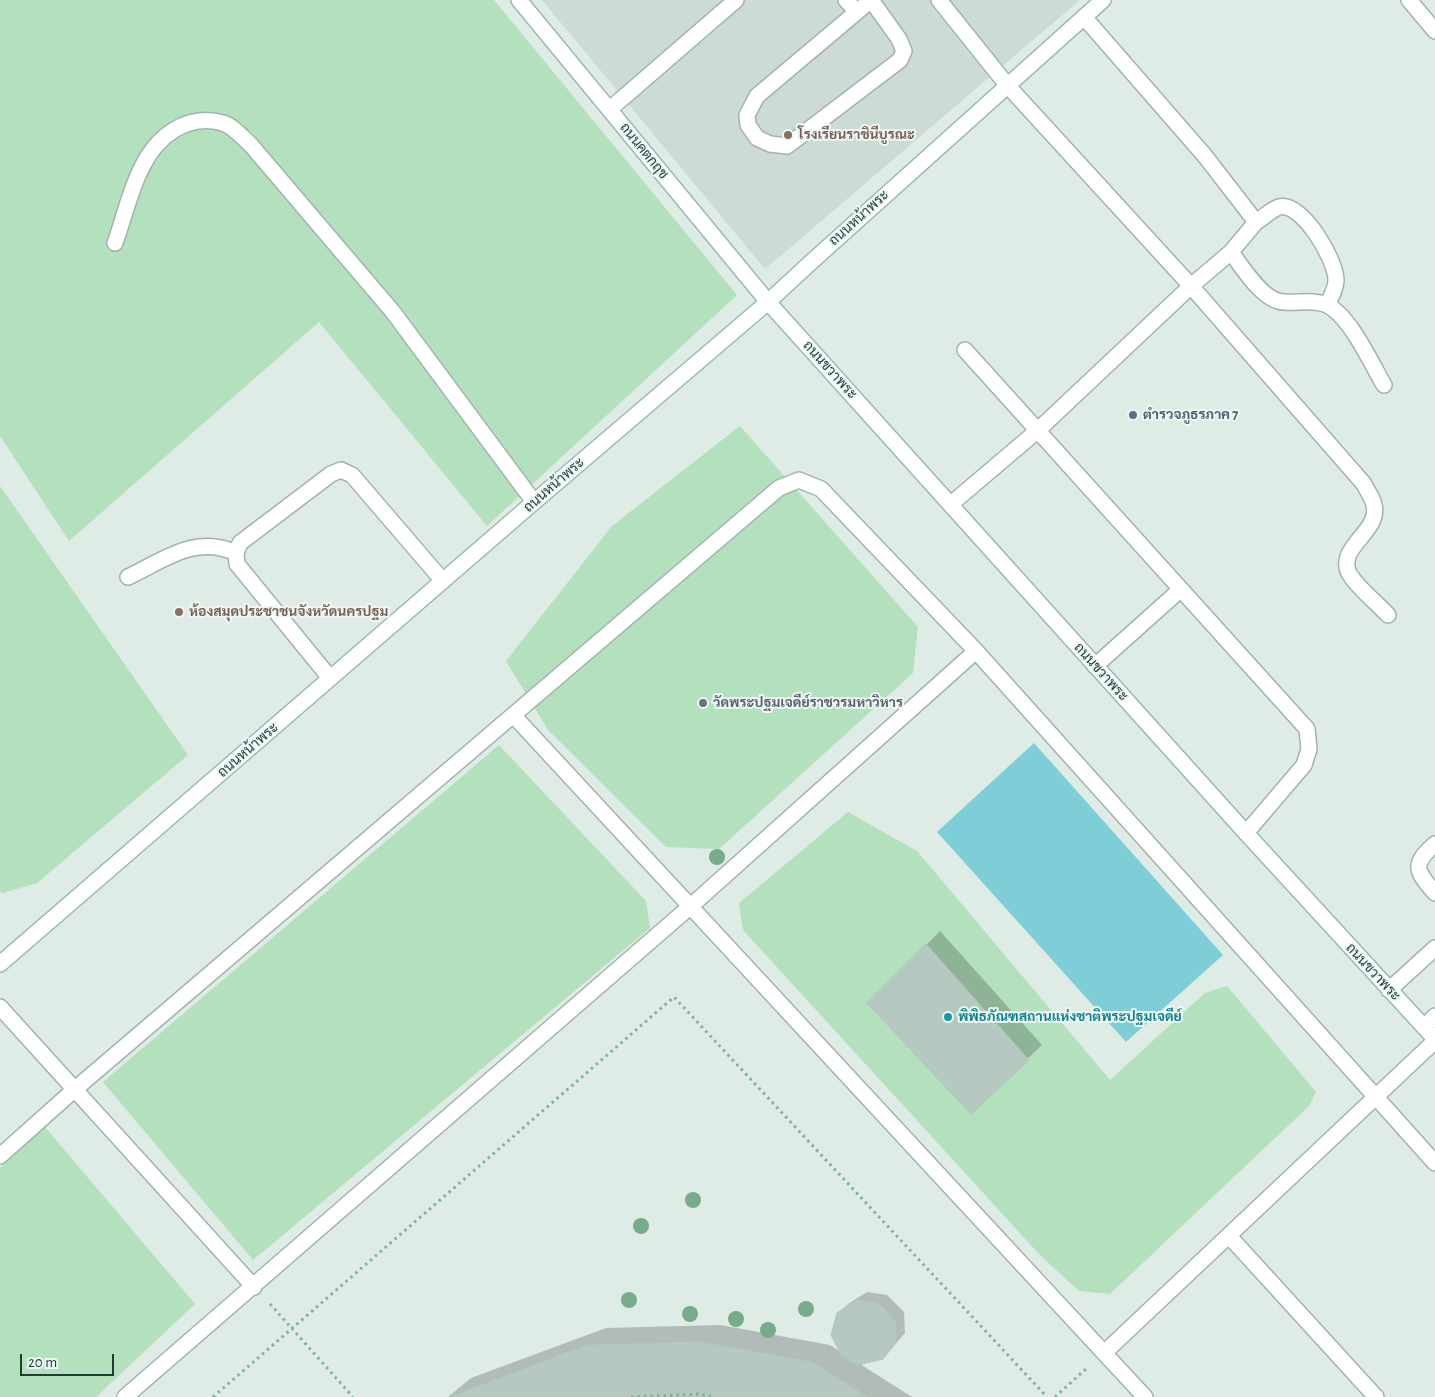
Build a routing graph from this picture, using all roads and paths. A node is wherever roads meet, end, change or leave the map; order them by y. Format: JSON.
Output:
{"nodes":[{"id":1,"x":519,"y":0,"type":"edge"},
{"id":2,"x":736,"y":0,"type":"edge"},
{"id":3,"x":846,"y":0,"type":"edge"},
{"id":4,"x":871,"y":0,"type":"edge"},
{"id":5,"x":939,"y":0,"type":"edge"},
{"id":6,"x":1103,"y":0,"type":"edge"},
{"id":7,"x":1409,"y":0,"type":"edge"},
{"id":8,"x":857,"y":12,"type":"junction"},
{"id":9,"x":1084,"y":17,"type":"junction"},
{"id":10,"x":1435,"y":31,"type":"edge"},
{"id":11,"x":1007,"y":85,"type":"junction"},
{"id":12,"x":610,"y":109,"type":"junction"},
{"id":13,"x":1256,"y":222,"type":"junction"},
{"id":14,"x":115,"y":243,"type":"dead end"},
{"id":15,"x":1231,"y":252,"type":"junction"},
{"id":16,"x":1191,"y":286,"type":"junction"},
{"id":17,"x":768,"y":302,"type":"junction"},
{"id":18,"x":1327,"y":305,"type":"junction"},
{"id":19,"x":965,"y":350,"type":"dead end"},
{"id":20,"x":1384,"y":385,"type":"dead end"},
{"id":21,"x":1036,"y":430,"type":"junction"},
{"id":22,"x":534,"y":502,"type":"junction"},
{"id":23,"x":951,"y":504,"type":"junction"},
{"id":24,"x":236,"y":553,"type":"junction"},
{"id":25,"x":128,"y":577,"type":"dead end"},
{"id":26,"x":443,"y":581,"type":"junction"},
{"id":27,"x":1180,"y":590,"type":"junction"},
{"id":28,"x":1388,"y":615,"type":"dead end"},
{"id":29,"x":976,"y":651,"type":"junction"},
{"id":30,"x":1095,"y":666,"type":"junction"},
{"id":31,"x":330,"y":678,"type":"junction"},
{"id":32,"x":513,"y":715,"type":"junction"},
{"id":33,"x":1246,"y":833,"type":"junction"},
{"id":34,"x":1435,"y":844,"type":"edge"},
{"id":35,"x":1435,"y":894,"type":"edge"},
{"id":36,"x":692,"y":905,"type":"junction"},
{"id":37,"x":1435,"y":948,"type":"edge"},
{"id":38,"x":0,"y":964,"type":"edge"},
{"id":39,"x":1389,"y":990,"type":"junction"},
{"id":40,"x":0,"y":1007,"type":"edge"},
{"id":41,"x":1429,"y":1022,"type":"edge"},
{"id":42,"x":1435,"y":1040,"type":"edge"},
{"id":43,"x":74,"y":1090,"type":"junction"},
{"id":44,"x":1376,"y":1098,"type":"junction"},
{"id":45,"x":0,"y":1156,"type":"edge"},
{"id":46,"x":1435,"y":1163,"type":"edge"},
{"id":47,"x":1229,"y":1236,"type":"junction"},
{"id":48,"x":254,"y":1287,"type":"junction"},
{"id":49,"x":293,"y":1328,"type":"junction"},
{"id":50,"x":1104,"y":1353,"type":"junction"},
{"id":51,"x":698,"y":1395,"type":"edge"},
{"id":52,"x":125,"y":1397,"type":"edge"},
{"id":53,"x":213,"y":1397,"type":"edge"},
{"id":54,"x":353,"y":1397,"type":"edge"},
{"id":55,"x":631,"y":1397,"type":"edge"},
{"id":56,"x":714,"y":1397,"type":"edge"},
{"id":57,"x":1047,"y":1397,"type":"edge"},
{"id":58,"x":1055,"y":1397,"type":"edge"},
{"id":59,"x":1145,"y":1397,"type":"edge"},
{"id":60,"x":1376,"y":1397,"type":"edge"}],
"edges":[{"from":1,"to":12,"type":"street","name":"ถนนคตกฤช"},
{"from":2,"to":12,"type":"street"},
{"from":3,"to":8,"type":"street"},
{"from":4,"to":8,"type":"street"},
{"from":4,"to":8,"type":"street"},
{"from":5,"to":11,"type":"street"},
{"from":6,"to":9,"type":"street","name":"ถนนหน้าพระ"},
{"from":7,"to":10,"type":"street"},
{"from":9,"to":11,"type":"street","name":"ถนนหน้าพระ"},
{"from":9,"to":13,"type":"street"},
{"from":11,"to":16,"type":"street"},
{"from":11,"to":17,"type":"street","name":"ถนนหน้าพระ"},
{"from":12,"to":17,"type":"street","name":"ถนนคตกฤช"},
{"from":13,"to":15,"type":"street"},
{"from":13,"to":18,"type":"street"},
{"from":14,"to":22,"type":"street"},
{"from":15,"to":16,"type":"street"},
{"from":15,"to":18,"type":"street"},
{"from":16,"to":21,"type":"street"},
{"from":16,"to":28,"type":"street"},
{"from":17,"to":22,"type":"street","name":"ถนนหน้าพระ"},
{"from":17,"to":23,"type":"street","name":"ถนนขวาพระ"},
{"from":18,"to":20,"type":"street"},
{"from":19,"to":21,"type":"street"},
{"from":21,"to":23,"type":"street"},
{"from":21,"to":27,"type":"street"},
{"from":22,"to":26,"type":"street","name":"ถนนหน้าพระ"},
{"from":23,"to":30,"type":"street","name":"ถนนขวาพระ"},
{"from":24,"to":25,"type":"street"},
{"from":24,"to":26,"type":"street"},
{"from":24,"to":31,"type":"street"},
{"from":26,"to":31,"type":"street","name":"ถนนหน้าพระ"},
{"from":27,"to":30,"type":"street"},
{"from":27,"to":33,"type":"street"},
{"from":29,"to":32,"type":"street"},
{"from":29,"to":36,"type":"street"},
{"from":29,"to":44,"type":"street"},
{"from":30,"to":33,"type":"street","name":"ถนนขวาพระ"},
{"from":31,"to":38,"type":"street","name":"ถนนหน้าพระ"},
{"from":32,"to":36,"type":"street"},
{"from":32,"to":43,"type":"street"},
{"from":33,"to":39,"type":"street","name":"ถนนขวาพระ"},
{"from":34,"to":35,"type":"street"},
{"from":36,"to":48,"type":"street"},
{"from":36,"to":50,"type":"street"},
{"from":37,"to":39,"type":"street"},
{"from":39,"to":41,"type":"street","name":"ถนนขวาพระ"},
{"from":40,"to":43,"type":"street"},
{"from":41,"to":42,"type":"street","name":"ถนนขวาพระ"},
{"from":42,"to":44,"type":"street"},
{"from":43,"to":45,"type":"street"},
{"from":43,"to":48,"type":"street"},
{"from":44,"to":46,"type":"street"},
{"from":44,"to":47,"type":"street"},
{"from":47,"to":50,"type":"street"},
{"from":47,"to":60,"type":"street"},
{"from":48,"to":49,"type":"path"},
{"from":48,"to":52,"type":"street"},
{"from":49,"to":53,"type":"path"},
{"from":49,"to":54,"type":"path"},
{"from":49,"to":57,"type":"path"},
{"from":50,"to":58,"type":"path"},
{"from":50,"to":59,"type":"street"},
{"from":51,"to":55,"type":"path"},
{"from":51,"to":56,"type":"path"}]}
